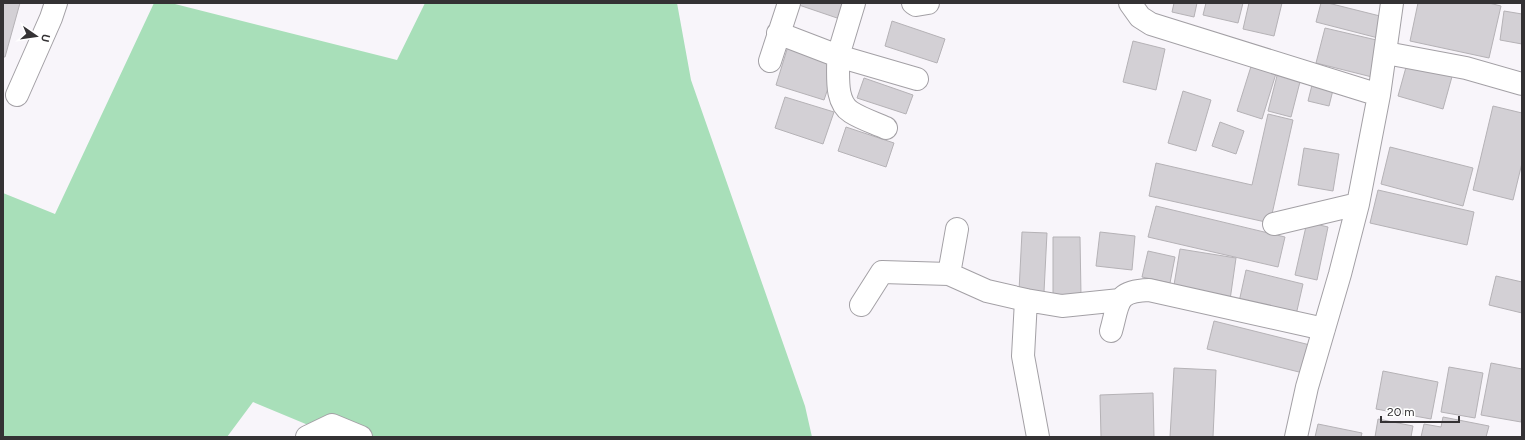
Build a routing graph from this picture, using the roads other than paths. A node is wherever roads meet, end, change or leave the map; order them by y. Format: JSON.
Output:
{"nodes":[{"id":1,"x":56,"y":3,"type":"edge"},
{"id":2,"x":789,"y":3,"type":"edge"},
{"id":3,"x":854,"y":3,"type":"edge"},
{"id":4,"x":913,"y":3,"type":"edge"},
{"id":5,"x":928,"y":3,"type":"edge"},
{"id":6,"x":1130,"y":3,"type":"edge"},
{"id":7,"x":1392,"y":3,"type":"edge"},
{"id":8,"x":778,"y":33,"type":"junction"},
{"id":9,"x":1386,"y":53,"type":"junction"},
{"id":10,"x":838,"y":56,"type":"junction"},
{"id":11,"x":770,"y":61,"type":"dead end"},
{"id":12,"x":917,"y":79,"type":"dead end"},
{"id":13,"x":1522,"y":84,"type":"edge"},
{"id":14,"x":17,"y":95,"type":"dead end"},
{"id":15,"x":1379,"y":95,"type":"junction"},
{"id":16,"x":886,"y":128,"type":"dead end"},
{"id":17,"x":1358,"y":204,"type":"junction"},
{"id":18,"x":1274,"y":224,"type":"dead end"},
{"id":19,"x":956,"y":229,"type":"dead end"},
{"id":20,"x":949,"y":274,"type":"junction"},
{"id":21,"x":1026,"y":300,"type":"junction"},
{"id":22,"x":1120,"y":300,"type":"junction"},
{"id":23,"x":860,"y":305,"type":"dead end"},
{"id":24,"x":1324,"y":329,"type":"junction"},
{"id":25,"x":1111,"y":331,"type":"dead end"},
{"id":26,"x":307,"y":437,"type":"edge"},
{"id":27,"x":361,"y":437,"type":"edge"},
{"id":28,"x":1038,"y":437,"type":"edge"},
{"id":29,"x":1296,"y":437,"type":"edge"}],
"edges":[{"from":1,"to":14,"type":"street"},
{"from":2,"to":8,"type":"street"},
{"from":3,"to":10,"type":"street"},
{"from":4,"to":5,"type":"street"},
{"from":6,"to":15,"type":"street"},
{"from":7,"to":9,"type":"street"},
{"from":8,"to":10,"type":"street"},
{"from":8,"to":11,"type":"street"},
{"from":9,"to":13,"type":"street"},
{"from":9,"to":15,"type":"street"},
{"from":10,"to":12,"type":"street"},
{"from":10,"to":16,"type":"street"},
{"from":15,"to":17,"type":"street"},
{"from":17,"to":18,"type":"street"},
{"from":17,"to":24,"type":"street"},
{"from":19,"to":20,"type":"street"},
{"from":20,"to":21,"type":"street"},
{"from":20,"to":23,"type":"street"},
{"from":21,"to":22,"type":"street"},
{"from":21,"to":28,"type":"street"},
{"from":22,"to":24,"type":"street"},
{"from":22,"to":25,"type":"street"},
{"from":24,"to":29,"type":"street"},
{"from":26,"to":27,"type":"street"}]}
